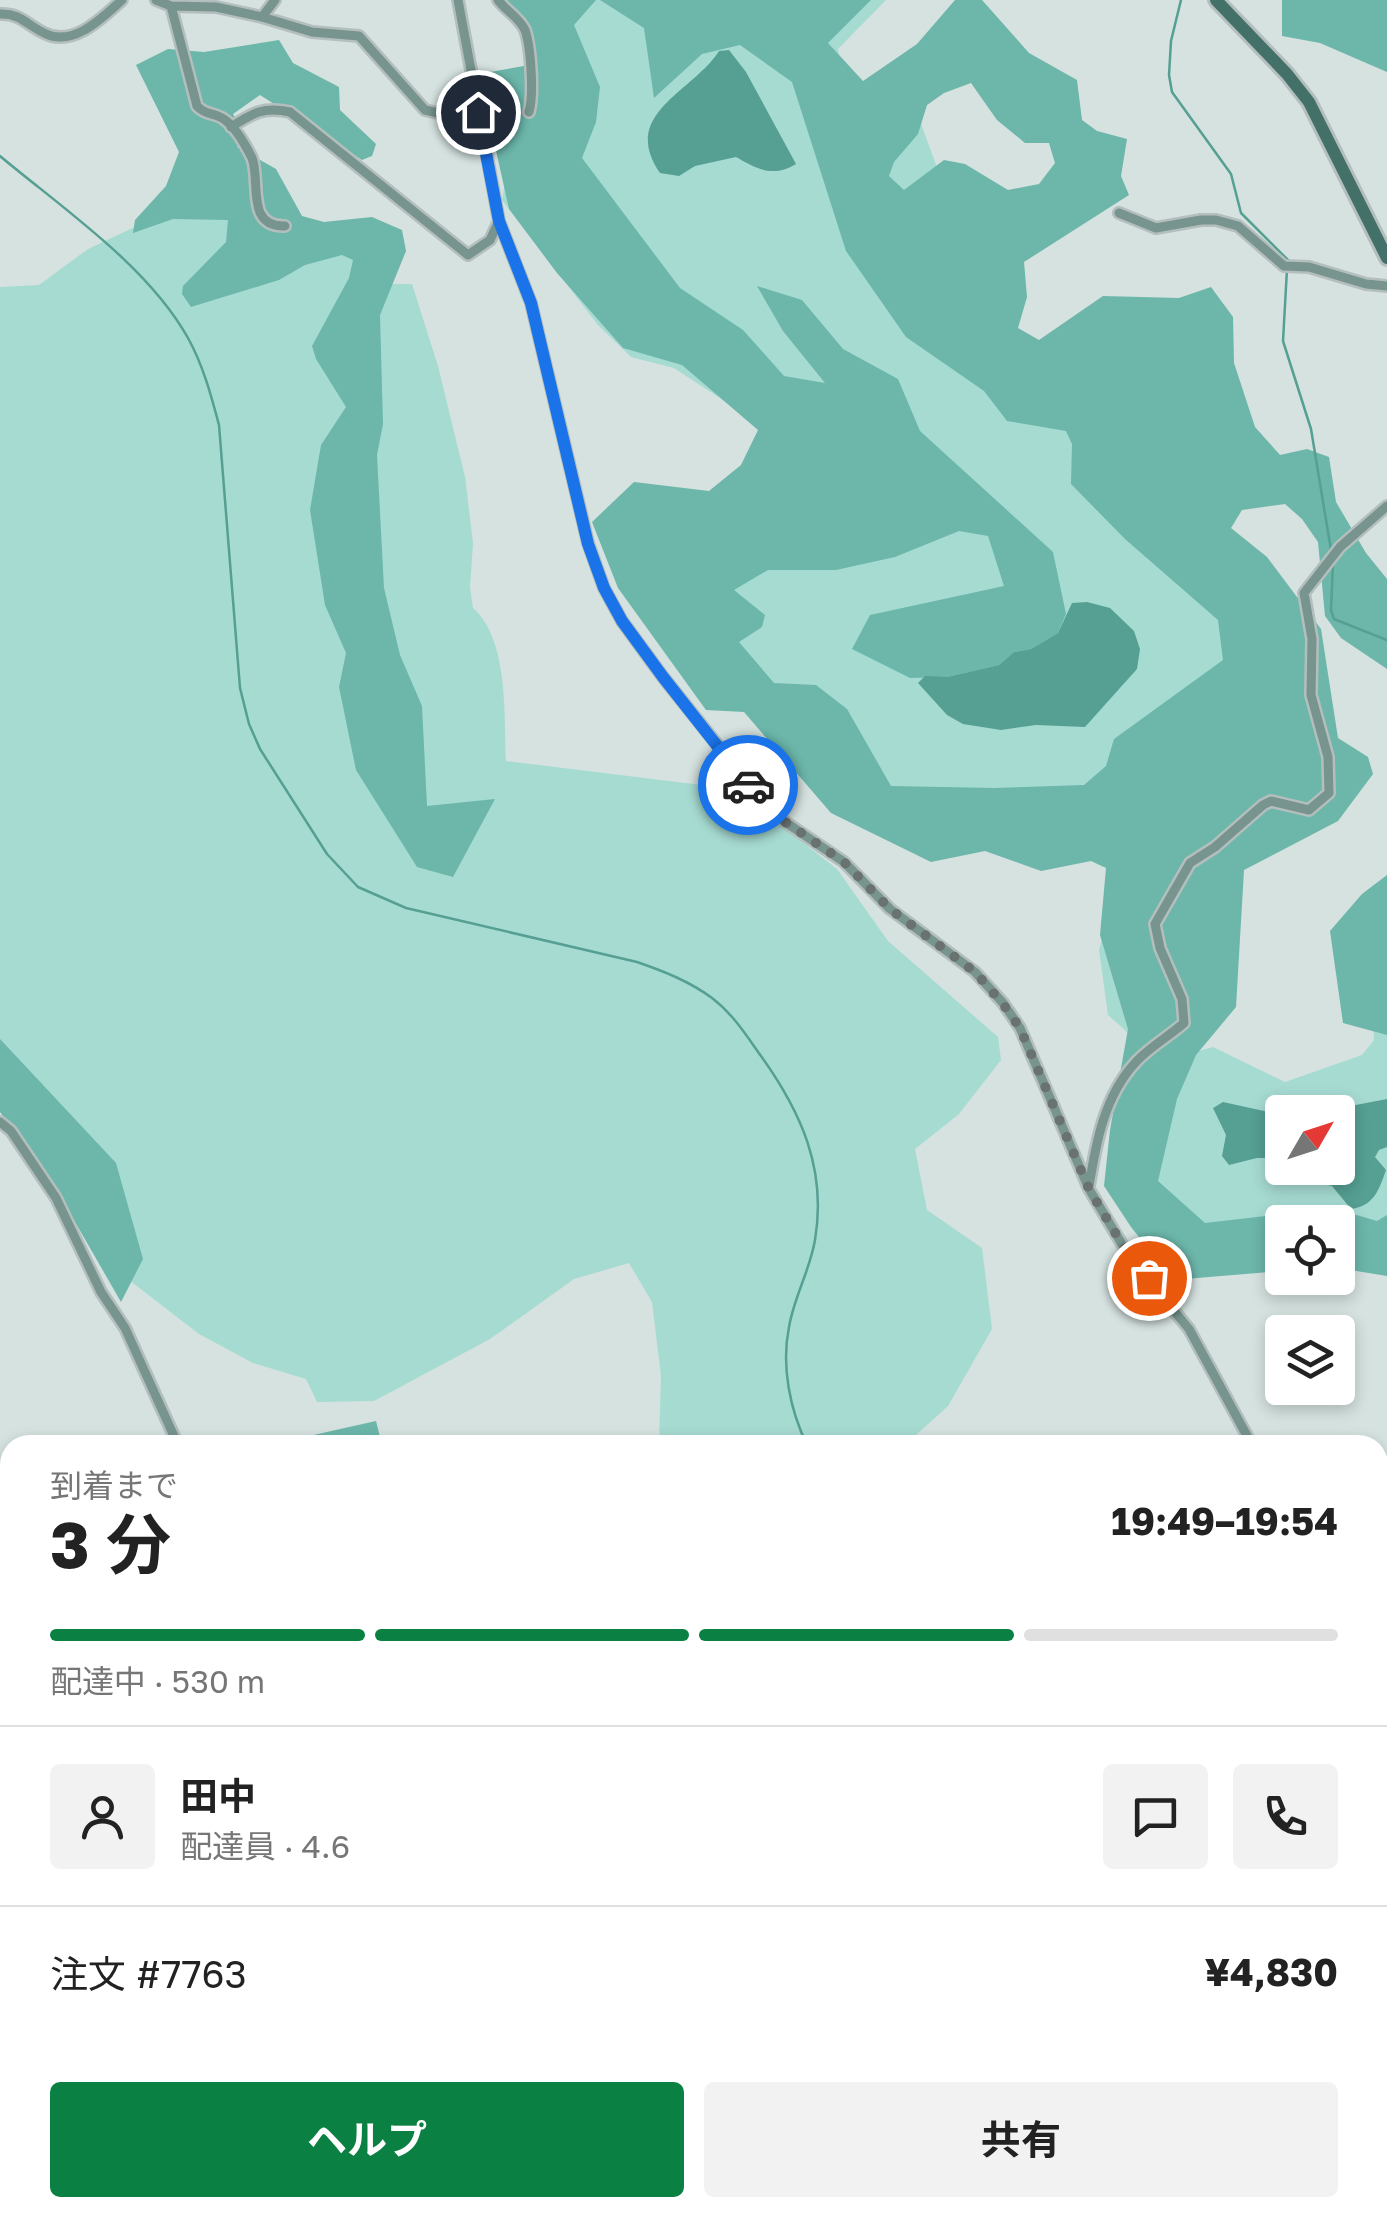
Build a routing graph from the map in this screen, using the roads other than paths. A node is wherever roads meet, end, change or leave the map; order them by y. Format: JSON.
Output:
{"nodes":[{"id":1,"x":122,"y":0,"type":"edge"},
{"id":2,"x":156,"y":0,"type":"edge"},
{"id":3,"x":276,"y":0,"type":"edge"},
{"id":4,"x":458,"y":0,"type":"edge"},
{"id":5,"x":498,"y":0,"type":"edge"},
{"id":6,"x":1216,"y":0,"type":"edge"},
{"id":7,"x":171,"y":6,"type":"junction"},
{"id":8,"x":0,"y":14,"type":"edge"},
{"id":9,"x":262,"y":16,"type":"junction"},
{"id":10,"x":478,"y":112,"type":"junction"},
{"id":11,"x":529,"y":112,"type":"dead end"},
{"id":12,"x":231,"y":128,"type":"junction"},
{"id":13,"x":1119,"y":213,"type":"dead end"},
{"id":14,"x":499,"y":221,"type":"junction"},
{"id":15,"x":284,"y":226,"type":"dead end"},
{"id":16,"x":1387,"y":258,"type":"edge"},
{"id":17,"x":1387,"y":286,"type":"edge"},
{"id":18,"x":1387,"y":506,"type":"edge"},
{"id":19,"x":0,"y":1122,"type":"edge"},
{"id":20,"x":1089,"y":1189,"type":"junction"},
{"id":21,"x":173,"y":1435,"type":"edge"},
{"id":22,"x":1247,"y":1435,"type":"edge"}],
"edges":[{"from":1,"to":8,"type":"street"},
{"from":2,"to":7,"type":"street"},
{"from":3,"to":9,"type":"street"},
{"from":4,"to":10,"type":"street"},
{"from":5,"to":11,"type":"street"},
{"from":6,"to":16,"type":"street"},
{"from":7,"to":9,"type":"street"},
{"from":7,"to":12,"type":"street"},
{"from":9,"to":10,"type":"street"},
{"from":10,"to":14,"type":"street"},
{"from":12,"to":14,"type":"street"},
{"from":12,"to":15,"type":"street"},
{"from":13,"to":17,"type":"street"},
{"from":14,"to":20,"type":"street"},
{"from":18,"to":20,"type":"street"},
{"from":19,"to":21,"type":"street"},
{"from":20,"to":22,"type":"street"}]}
